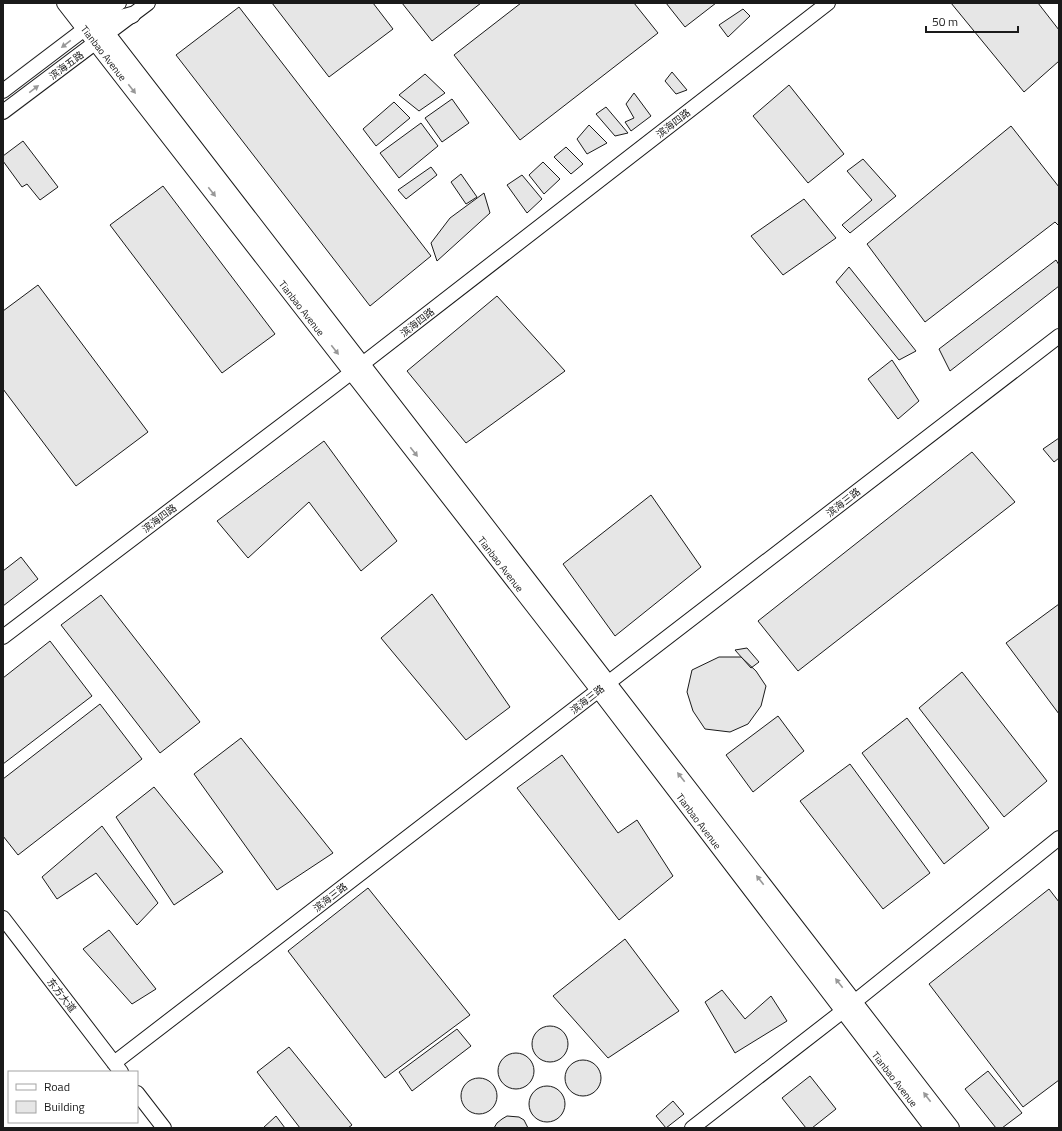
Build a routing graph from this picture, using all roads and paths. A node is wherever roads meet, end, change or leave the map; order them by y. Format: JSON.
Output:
{"nodes":[{"id":1,"x":67,"y":3,"type":"edge"},
{"id":2,"x":83,"y":3,"type":"edge"},
{"id":3,"x":118,"y":3,"type":"edge"},
{"id":4,"x":148,"y":3,"type":"edge"},
{"id":5,"x":828,"y":3,"type":"edge"},
{"id":6,"x":132,"y":15,"type":"junction"},
{"id":7,"x":93,"y":18,"type":"edge"},
{"id":8,"x":102,"y":39,"type":"junction"},
{"id":9,"x":3,"y":91,"type":"edge"},
{"id":10,"x":3,"y":112,"type":"edge"},
{"id":11,"x":1059,"y":336,"type":"edge"},
{"id":12,"x":357,"y":368,"type":"junction"},
{"id":13,"x":3,"y":637,"type":"edge"},
{"id":14,"x":603,"y":686,"type":"junction"},
{"id":15,"x":1059,"y":838,"type":"edge"},
{"id":16,"x":3,"y":918,"type":"edge"},
{"id":17,"x":849,"y":1006,"type":"junction"},
{"id":18,"x":117,"y":1067,"type":"edge"},
{"id":19,"x":138,"y":1094,"type":"edge"},
{"id":20,"x":164,"y":1128,"type":"edge"},
{"id":21,"x":692,"y":1128,"type":"edge"},
{"id":22,"x":933,"y":1128,"type":"edge"},
{"id":23,"x":951,"y":1128,"type":"edge"}],
"edges":[{"from":1,"to":7,"type":"main road"},
{"from":2,"to":7,"type":"main road","name":"Tianbao Avenue"},
{"from":3,"to":7,"type":"street","name":"滨海五路"},
{"from":4,"to":6,"type":"street","name":"滨海五路"},
{"from":5,"to":12,"type":"street","name":"滨海四路"},
{"from":6,"to":7,"type":"main road"},
{"from":6,"to":8,"type":"street","name":"滨海五路"},
{"from":7,"to":8,"type":"main road","name":"Tianbao Avenue"},
{"from":7,"to":9,"type":"street","name":"滨海五路","one_way":true},
{"from":10,"to":8,"type":"street","name":"滨海五路","one_way":true},
{"from":8,"to":12,"type":"main road","name":"Tianbao Avenue"},
{"from":11,"to":14,"type":"street","name":"滨海三路"},
{"from":12,"to":13,"type":"street","name":"滨海四路"},
{"from":12,"to":14,"type":"main road","name":"Tianbao Avenue"},
{"from":14,"to":17,"type":"main road","name":"Tianbao Avenue"},
{"from":14,"to":18,"type":"street","name":"滨海三路"},
{"from":15,"to":17,"type":"street"},
{"from":16,"to":18,"type":"street","name":"东方大道"},
{"from":17,"to":21,"type":"street"},
{"from":17,"to":22,"type":"main road","name":"Tianbao Avenue"},
{"from":23,"to":17,"type":"main road","name":"Tianbao Avenue","one_way":true},
{"from":19,"to":20,"type":"street"}]}
